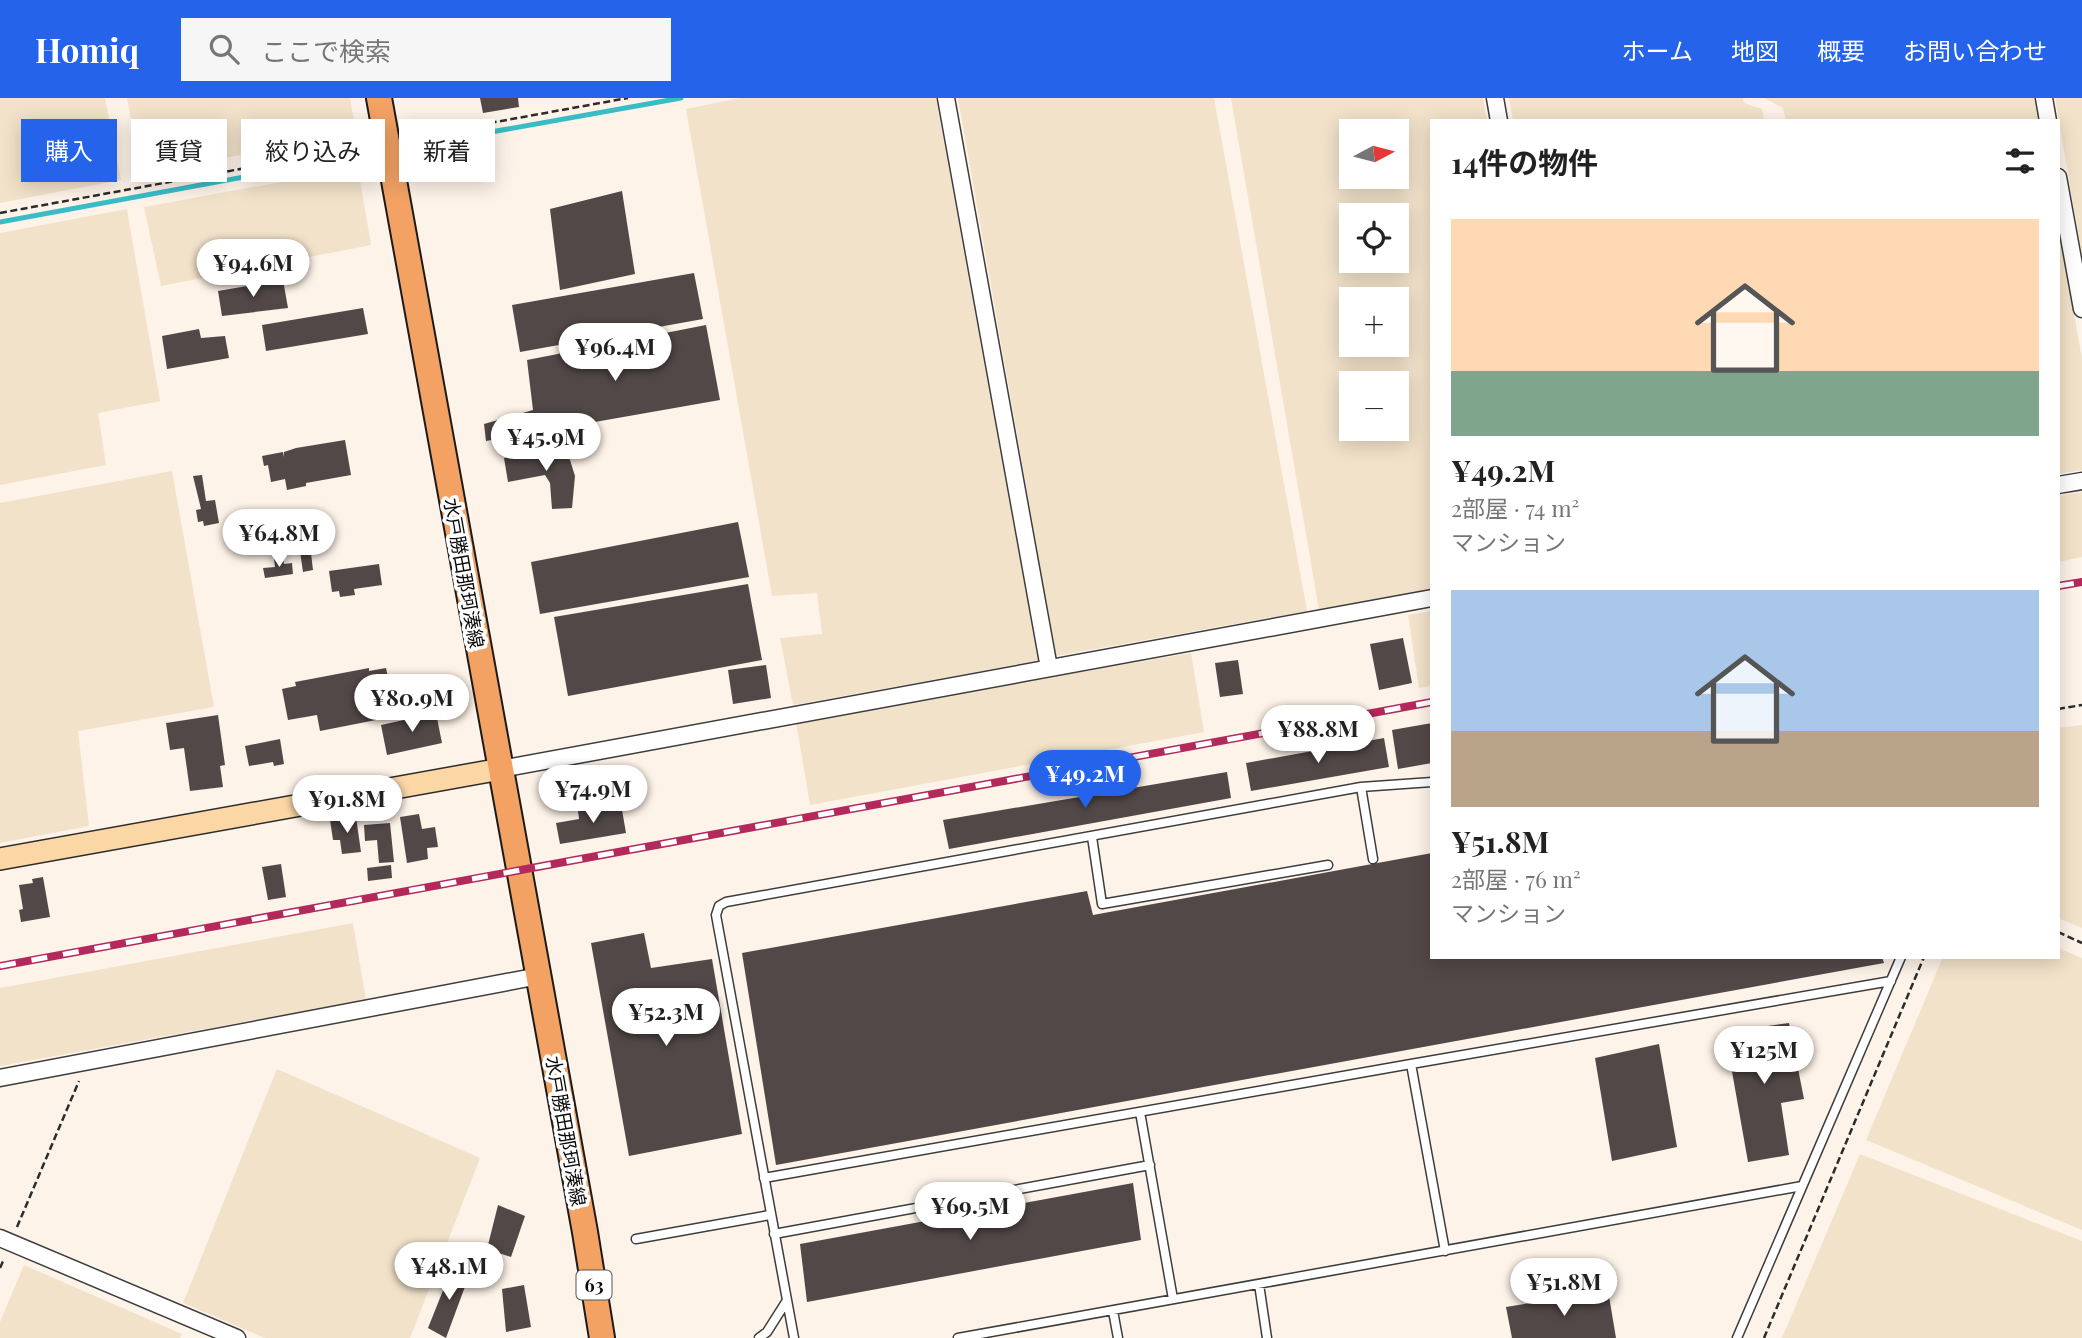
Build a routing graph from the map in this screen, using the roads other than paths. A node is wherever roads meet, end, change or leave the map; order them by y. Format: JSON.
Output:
{"nodes":[{"id":1,"x":379,"y":98,"type":"edge"},
{"id":2,"x":946,"y":98,"type":"edge"},
{"id":3,"x":1495,"y":98,"type":"edge"},
{"id":4,"x":2044,"y":98,"type":"edge"},
{"id":5,"x":1499,"y":119,"type":"edge"},
{"id":6,"x":2048,"y":119,"type":"edge"},
{"id":7,"x":2060,"y":188,"type":"edge"},
{"id":8,"x":2082,"y":309,"type":"edge"},
{"id":9,"x":2082,"y":481,"type":"edge"},
{"id":10,"x":2060,"y":485,"type":"edge"},
{"id":11,"x":1430,"y":598,"type":"edge"},
{"id":12,"x":1049,"y":668,"type":"junction"},
{"id":13,"x":501,"y":769,"type":"junction"},
{"id":14,"x":1430,"y":782,"type":"edge"},
{"id":15,"x":1361,"y":787,"type":"junction"},
{"id":16,"x":1092,"y":837,"type":"junction"},
{"id":17,"x":0,"y":859,"type":"edge"},
{"id":18,"x":1373,"y":859,"type":"dead end"},
{"id":19,"x":1328,"y":865,"type":"dead end"},
{"id":20,"x":1900,"y":959,"type":"edge"},
{"id":21,"x":539,"y":976,"type":"junction"},
{"id":22,"x":1891,"y":981,"type":"junction"},
{"id":23,"x":1411,"y":1065,"type":"junction"},
{"id":24,"x":0,"y":1078,"type":"edge"},
{"id":25,"x":1140,"y":1112,"type":"junction"},
{"id":26,"x":1150,"y":1166,"type":"junction"},
{"id":27,"x":764,"y":1178,"type":"junction"},
{"id":28,"x":1802,"y":1186,"type":"junction"},
{"id":29,"x":771,"y":1215,"type":"junction"},
{"id":30,"x":774,"y":1234,"type":"junction"},
{"id":31,"x":636,"y":1239,"type":"dead end"},
{"id":32,"x":5,"y":1240,"type":"edge"},
{"id":33,"x":1445,"y":1251,"type":"junction"},
{"id":34,"x":1259,"y":1284,"type":"junction"},
{"id":35,"x":1173,"y":1299,"type":"junction"},
{"id":36,"x":787,"y":1301,"type":"junction"},
{"id":37,"x":1113,"y":1311,"type":"junction"},
{"id":38,"x":237,"y":1338,"type":"edge"},
{"id":39,"x":601,"y":1338,"type":"edge"},
{"id":40,"x":759,"y":1338,"type":"edge"},
{"id":41,"x":794,"y":1338,"type":"edge"},
{"id":42,"x":958,"y":1338,"type":"edge"},
{"id":43,"x":1118,"y":1338,"type":"edge"},
{"id":44,"x":1268,"y":1338,"type":"edge"},
{"id":45,"x":1737,"y":1338,"type":"edge"}],
"edges":[{"from":1,"to":13,"type":"main road","name":"水戸勝田那珂湊線","number":"63"},
{"from":2,"to":12,"type":"street"},
{"from":3,"to":5,"type":"street"},
{"from":4,"to":6,"type":"street"},
{"from":7,"to":8,"type":"street"},
{"from":9,"to":10,"type":"street"},
{"from":11,"to":12,"type":"street"},
{"from":12,"to":13,"type":"street"},
{"from":13,"to":17,"type":"street"},
{"from":13,"to":21,"type":"main road","name":"水戸勝田那珂湊線","number":"63"},
{"from":14,"to":15,"type":"lane"},
{"from":15,"to":16,"type":"lane"},
{"from":15,"to":18,"type":"lane"},
{"from":16,"to":19,"type":"lane"},
{"from":16,"to":27,"type":"lane"},
{"from":20,"to":22,"type":"lane"},
{"from":21,"to":24,"type":"street"},
{"from":21,"to":39,"type":"main road","name":"水戸勝田那珂湊線","number":"63"},
{"from":22,"to":23,"type":"lane"},
{"from":22,"to":28,"type":"lane"},
{"from":23,"to":25,"type":"lane"},
{"from":23,"to":33,"type":"lane"},
{"from":25,"to":26,"type":"lane"},
{"from":25,"to":27,"type":"lane"},
{"from":26,"to":30,"type":"lane"},
{"from":26,"to":35,"type":"lane"},
{"from":27,"to":29,"type":"lane"},
{"from":28,"to":33,"type":"lane"},
{"from":28,"to":45,"type":"lane"},
{"from":29,"to":30,"type":"lane"},
{"from":29,"to":31,"type":"lane"},
{"from":30,"to":36,"type":"lane"},
{"from":32,"to":38,"type":"street"},
{"from":33,"to":34,"type":"lane"},
{"from":34,"to":35,"type":"lane"},
{"from":34,"to":44,"type":"lane"},
{"from":35,"to":37,"type":"lane"},
{"from":36,"to":40,"type":"lane"},
{"from":36,"to":41,"type":"lane"},
{"from":37,"to":42,"type":"lane"},
{"from":37,"to":43,"type":"lane"}]}
